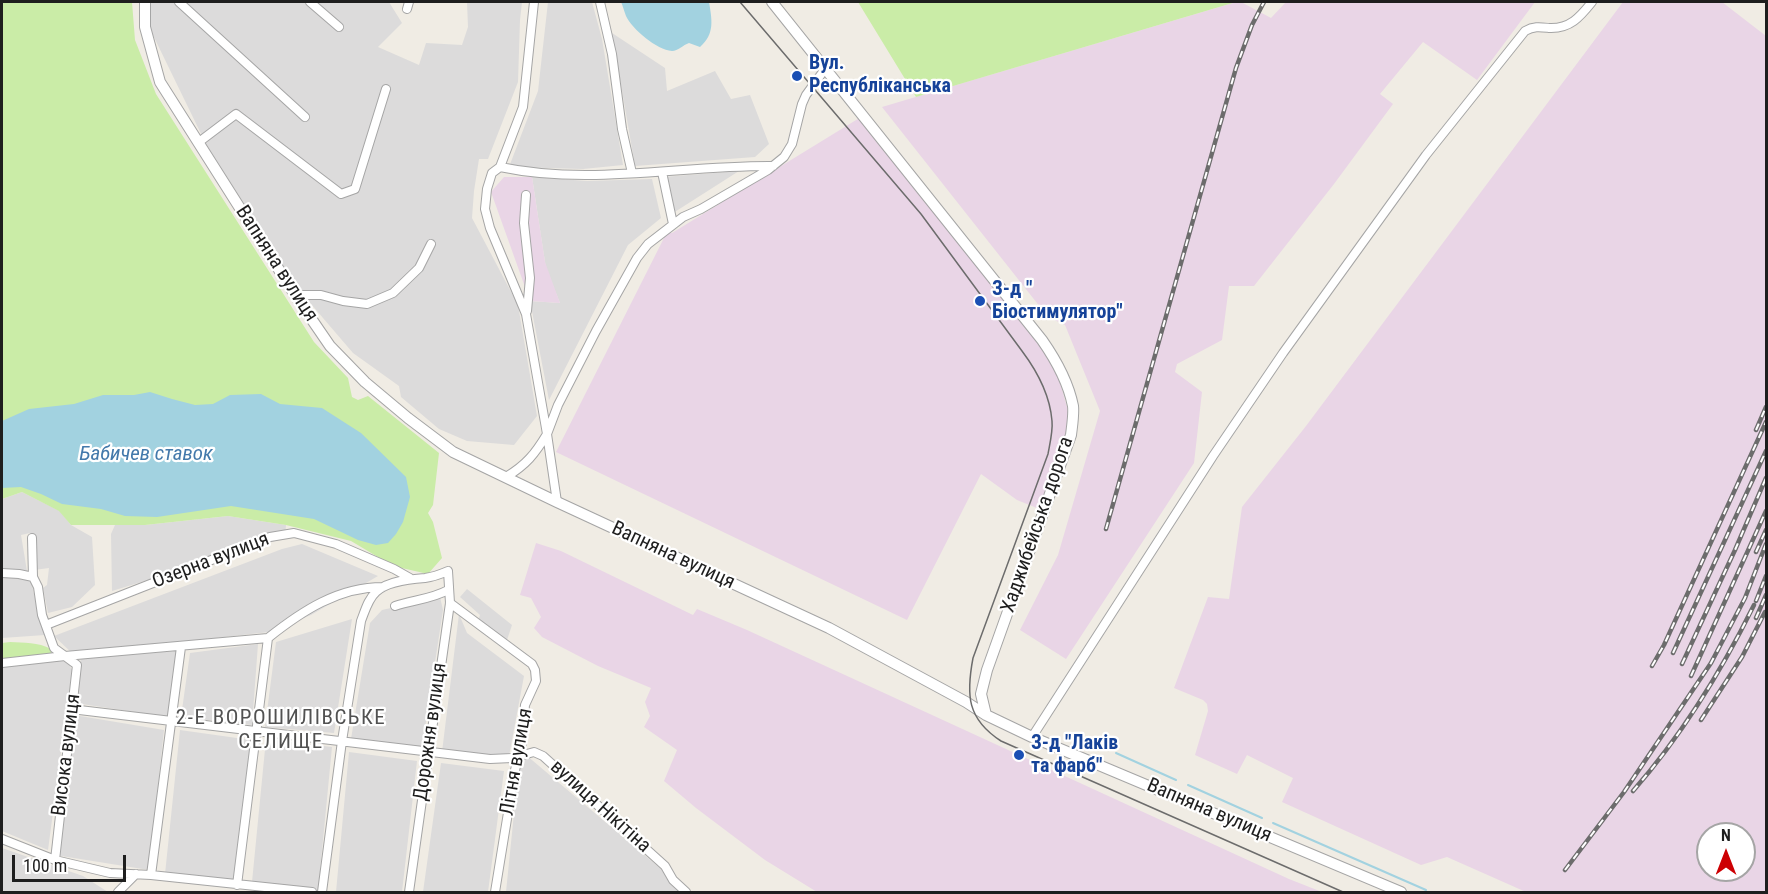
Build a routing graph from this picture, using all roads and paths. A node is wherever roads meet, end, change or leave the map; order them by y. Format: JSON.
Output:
{"nodes":[{"id":1,"x":145,"y":2,"type":"edge"},
{"id":2,"x":180,"y":2,"type":"edge"},
{"id":3,"x":310,"y":2,"type":"edge"},
{"id":4,"x":534,"y":2,"type":"edge"},
{"id":5,"x":600,"y":2,"type":"edge"},
{"id":6,"x":772,"y":2,"type":"edge"},
{"id":7,"x":1592,"y":2,"type":"edge"},
{"id":8,"x":339,"y":27,"type":"dead end"},
{"id":9,"x":825,"y":69,"type":"junction"},
{"id":10,"x":386,"y":89,"type":"dead end"},
{"id":11,"x":305,"y":117,"type":"dead end"},
{"id":12,"x":199,"y":142,"type":"junction"},
{"id":13,"x":773,"y":166,"type":"junction"},
{"id":14,"x":500,"y":167,"type":"junction"},
{"id":15,"x":662,"y":172,"type":"junction"},
{"id":16,"x":632,"y":173,"type":"junction"},
{"id":17,"x":526,"y":195,"type":"dead end"},
{"id":18,"x":674,"y":224,"type":"junction"},
{"id":19,"x":432,"y":244,"type":"dead end"},
{"id":20,"x":294,"y":295,"type":"junction"},
{"id":21,"x":526,"y":314,"type":"junction"},
{"id":22,"x":548,"y":434,"type":"junction"},
{"id":23,"x":506,"y":477,"type":"junction"},
{"id":24,"x":557,"y":502,"type":"junction"},
{"id":25,"x":32,"y":538,"type":"dead end"},
{"id":26,"x":2,"y":573,"type":"edge"},
{"id":27,"x":33,"y":577,"type":"junction"},
{"id":28,"x":410,"y":578,"type":"junction"},
{"id":29,"x":387,"y":586,"type":"junction"},
{"id":30,"x":448,"y":590,"type":"junction"},
{"id":31,"x":450,"y":603,"type":"junction"},
{"id":32,"x":395,"y":606,"type":"dead end"},
{"id":33,"x":46,"y":625,"type":"junction"},
{"id":34,"x":268,"y":638,"type":"junction"},
{"id":35,"x":181,"y":646,"type":"junction"},
{"id":36,"x":65,"y":656,"type":"junction"},
{"id":37,"x":2,"y":663,"type":"edge"},
{"id":38,"x":71,"y":709,"type":"junction"},
{"id":39,"x":986,"y":715,"type":"junction"},
{"id":40,"x":171,"y":721,"type":"junction"},
{"id":41,"x":257,"y":732,"type":"junction"},
{"id":42,"x":1032,"y":736,"type":"junction"},
{"id":43,"x":342,"y":741,"type":"junction"},
{"id":44,"x":428,"y":753,"type":"junction"},
{"id":45,"x":518,"y":756,"type":"junction"},
{"id":46,"x":2,"y":839,"type":"edge"},
{"id":47,"x":55,"y":860,"type":"junction"},
{"id":48,"x":110,"y":873,"type":"junction"},
{"id":49,"x":136,"y":874,"type":"junction"},
{"id":50,"x":151,"y":875,"type":"junction"},
{"id":51,"x":237,"y":885,"type":"junction"},
{"id":52,"x":118,"y":892,"type":"edge"},
{"id":53,"x":312,"y":892,"type":"edge"},
{"id":54,"x":322,"y":892,"type":"edge"},
{"id":55,"x":409,"y":892,"type":"edge"},
{"id":56,"x":495,"y":892,"type":"edge"},
{"id":57,"x":686,"y":892,"type":"edge"},
{"id":58,"x":1401,"y":892,"type":"edge"}],
"edges":[{"from":1,"to":12,"type":"street","name":"Вапняна вулиця"},
{"from":2,"to":11,"type":"street"},
{"from":3,"to":8,"type":"street"},
{"from":4,"to":14,"type":"street"},
{"from":5,"to":16,"type":"street"},
{"from":6,"to":9,"type":"street","name":"Хаджибейська дорога"},
{"from":7,"to":42,"type":"street"},
{"from":9,"to":13,"type":"street"},
{"from":9,"to":39,"type":"street","name":"Хаджибейська дорога"},
{"from":10,"to":12,"type":"street"},
{"from":12,"to":20,"type":"street","name":"Вапняна вулиця"},
{"from":13,"to":15,"type":"street"},
{"from":13,"to":18,"type":"street"},
{"from":14,"to":16,"type":"street"},
{"from":14,"to":21,"type":"street"},
{"from":15,"to":16,"type":"street"},
{"from":15,"to":18,"type":"street"},
{"from":17,"to":21,"type":"street"},
{"from":18,"to":22,"type":"street"},
{"from":19,"to":20,"type":"street"},
{"from":20,"to":23,"type":"street","name":"Вапняна вулиця"},
{"from":21,"to":22,"type":"street"},
{"from":22,"to":23,"type":"street"},
{"from":22,"to":24,"type":"street"},
{"from":23,"to":24,"type":"street","name":"Вапняна вулиця"},
{"from":24,"to":39,"type":"street","name":"Вапняна вулиця"},
{"from":25,"to":27,"type":"street"},
{"from":26,"to":27,"type":"street"},
{"from":27,"to":33,"type":"street"},
{"from":28,"to":29,"type":"street"},
{"from":28,"to":30,"type":"street","name":"Дорожня вулиця"},
{"from":28,"to":33,"type":"street","name":"Озерна вулиця"},
{"from":29,"to":34,"type":"street"},
{"from":29,"to":43,"type":"street"},
{"from":30,"to":31,"type":"street","name":"Дорожня вулиця"},
{"from":30,"to":32,"type":"street"},
{"from":31,"to":44,"type":"street","name":"Дорожня вулиця"},
{"from":31,"to":45,"type":"street","name":"Літня вулиця"},
{"from":33,"to":36,"type":"street"},
{"from":34,"to":35,"type":"street"},
{"from":34,"to":41,"type":"street"},
{"from":35,"to":36,"type":"street"},
{"from":35,"to":40,"type":"street"},
{"from":36,"to":37,"type":"street"},
{"from":36,"to":38,"type":"street","name":"Висока вулиця"},
{"from":38,"to":40,"type":"street","name":"вулиця Нікітіна"},
{"from":38,"to":47,"type":"street","name":"Висока вулиця"},
{"from":39,"to":42,"type":"street","name":"Вапняна вулиця"},
{"from":40,"to":41,"type":"street","name":"вулиця Нікітіна"},
{"from":40,"to":50,"type":"street"},
{"from":41,"to":43,"type":"street","name":"вулиця Нікітіна"},
{"from":41,"to":51,"type":"street"},
{"from":42,"to":58,"type":"street","name":"Вапняна вулиця"},
{"from":43,"to":44,"type":"street","name":"вулиця Нікітіна"},
{"from":43,"to":54,"type":"street"},
{"from":44,"to":45,"type":"street","name":"вулиця Нікітіна"},
{"from":44,"to":55,"type":"street","name":"Дорожня вулиця"},
{"from":45,"to":56,"type":"street","name":"Літня вулиця"},
{"from":45,"to":57,"type":"street","name":"вулиця Нікітіна"},
{"from":46,"to":47,"type":"street"},
{"from":47,"to":48,"type":"street"},
{"from":48,"to":49,"type":"street"},
{"from":48,"to":52,"type":"street"},
{"from":49,"to":50,"type":"street"},
{"from":49,"to":52,"type":"street"},
{"from":50,"to":51,"type":"street"},
{"from":51,"to":53,"type":"street"}]}
